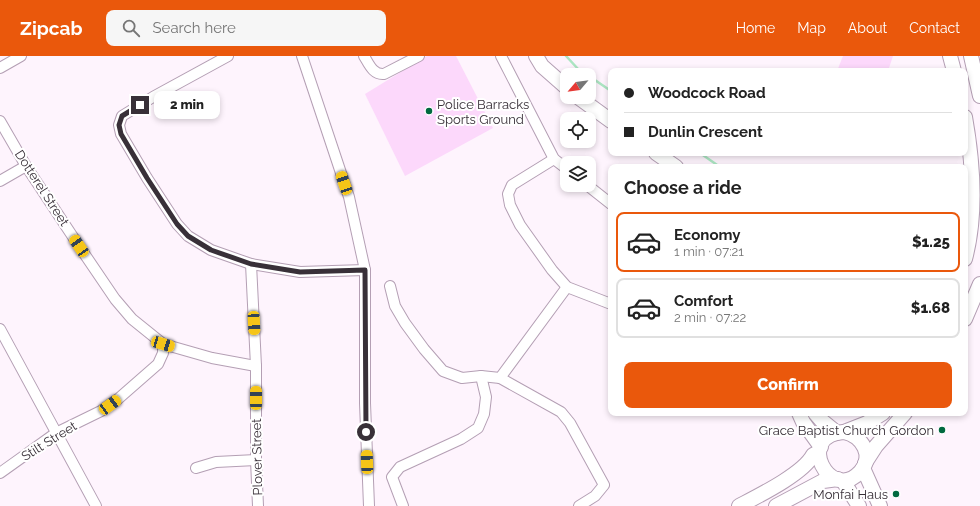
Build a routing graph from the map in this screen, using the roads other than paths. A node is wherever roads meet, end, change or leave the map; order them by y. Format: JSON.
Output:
{"nodes":[{"id":1,"x":21,"y":56,"type":"edge"},
{"id":2,"x":228,"y":56,"type":"edge"},
{"id":3,"x":302,"y":56,"type":"edge"},
{"id":4,"x":364,"y":56,"type":"edge"},
{"id":5,"x":419,"y":56,"type":"edge"},
{"id":6,"x":501,"y":56,"type":"edge"},
{"id":7,"x":536,"y":56,"type":"edge"},
{"id":8,"x":953,"y":56,"type":"edge"},
{"id":9,"x":971,"y":56,"type":"edge"},
{"id":10,"x":0,"y":68,"type":"edge"},
{"id":11,"x":954,"y":68,"type":"edge"},
{"id":12,"x":560,"y":82,"type":"edge"},
{"id":13,"x":980,"y":96,"type":"edge"},
{"id":14,"x":588,"y":104,"type":"edge"},
{"id":15,"x":608,"y":119,"type":"edge"},
{"id":16,"x":0,"y":121,"type":"edge"},
{"id":17,"x":968,"y":141,"type":"edge"},
{"id":18,"x":660,"y":156,"type":"edge"},
{"id":19,"x":554,"y":159,"type":"junction"},
{"id":20,"x":560,"y":164,"type":"edge"},
{"id":21,"x":672,"y":164,"type":"edge"},
{"id":22,"x":26,"y":166,"type":"junction"},
{"id":23,"x":0,"y":181,"type":"edge"},
{"id":24,"x":596,"y":192,"type":"edge"},
{"id":25,"x":608,"y":202,"type":"edge"},
{"id":26,"x":968,"y":239,"type":"edge"},
{"id":27,"x":251,"y":264,"type":"junction"},
{"id":28,"x":365,"y":270,"type":"junction"},
{"id":29,"x":980,"y":284,"type":"edge"},
{"id":30,"x":390,"y":286,"type":"dead end"},
{"id":31,"x":567,"y":287,"type":"junction"},
{"id":32,"x":608,"y":303,"type":"edge"},
{"id":33,"x":968,"y":312,"type":"edge"},
{"id":34,"x":0,"y":329,"type":"edge"},
{"id":35,"x":163,"y":344,"type":"junction"},
{"id":36,"x":256,"y":366,"type":"junction"},
{"id":37,"x":481,"y":376,"type":"junction"},
{"id":38,"x":500,"y":378,"type":"junction"},
{"id":39,"x":800,"y":416,"type":"edge"},
{"id":40,"x":818,"y":416,"type":"edge"},
{"id":41,"x":878,"y":416,"type":"edge"},
{"id":42,"x":902,"y":416,"type":"edge"},
{"id":43,"x":841,"y":432,"type":"junction"},
{"id":44,"x":56,"y":433,"type":"junction"},
{"id":45,"x":820,"y":450,"type":"junction"},
{"id":46,"x":256,"y":460,"type":"junction"},
{"id":47,"x":864,"y":466,"type":"junction"},
{"id":48,"x":196,"y":468,"type":"dead end"},
{"id":49,"x":0,"y":473,"type":"edge"},
{"id":50,"x":840,"y":480,"type":"junction"},
{"id":51,"x":96,"y":506,"type":"edge"},
{"id":52,"x":258,"y":506,"type":"edge"},
{"id":53,"x":369,"y":506,"type":"edge"},
{"id":54,"x":403,"y":506,"type":"edge"},
{"id":55,"x":579,"y":506,"type":"edge"},
{"id":56,"x":739,"y":506,"type":"edge"},
{"id":57,"x":776,"y":506,"type":"edge"},
{"id":58,"x":859,"y":506,"type":"edge"},
{"id":59,"x":880,"y":506,"type":"edge"}],
"edges":[{"from":1,"to":10,"type":"street"},
{"from":2,"to":27,"type":"street"},
{"from":3,"to":28,"type":"street"},
{"from":4,"to":5,"type":"street"},
{"from":6,"to":19,"type":"street"},
{"from":7,"to":12,"type":"main road"},
{"from":8,"to":11,"type":"main road"},
{"from":9,"to":13,"type":"main road"},
{"from":14,"to":15,"type":"main road"},
{"from":16,"to":22,"type":"street","name":"Dotterel Street"},
{"from":17,"to":26,"type":"main road"},
{"from":18,"to":21,"type":"main road"},
{"from":19,"to":20,"type":"street"},
{"from":19,"to":31,"type":"street"},
{"from":22,"to":23,"type":"street"},
{"from":22,"to":35,"type":"street","name":"Dotterel Street"},
{"from":24,"to":25,"type":"street"},
{"from":27,"to":28,"type":"street"},
{"from":27,"to":36,"type":"street","name":"Plover Street"},
{"from":28,"to":53,"type":"street"},
{"from":29,"to":33,"type":"main road"},
{"from":30,"to":37,"type":"street"},
{"from":31,"to":32,"type":"street"},
{"from":31,"to":38,"type":"street"},
{"from":34,"to":44,"type":"street"},
{"from":35,"to":36,"type":"street","name":"Dotterel Street"},
{"from":35,"to":44,"type":"street","name":"Stilt Street"},
{"from":36,"to":46,"type":"street","name":"Plover Street"},
{"from":37,"to":38,"type":"street"},
{"from":37,"to":54,"type":"street"},
{"from":38,"to":55,"type":"street"},
{"from":39,"to":45,"type":"main road"},
{"from":40,"to":43,"type":"main road"},
{"from":41,"to":43,"type":"main road"},
{"from":42,"to":47,"type":"main road"},
{"from":43,"to":45,"type":"main road"},
{"from":43,"to":47,"type":"main road"},
{"from":44,"to":49,"type":"street","name":"Stilt Street"},
{"from":44,"to":51,"type":"street"},
{"from":45,"to":50,"type":"main road"},
{"from":45,"to":56,"type":"main road"},
{"from":46,"to":48,"type":"street"},
{"from":46,"to":52,"type":"street","name":"Plover Street"},
{"from":47,"to":50,"type":"main road"},
{"from":47,"to":59,"type":"main road"},
{"from":50,"to":57,"type":"main road"},
{"from":50,"to":58,"type":"main road"}]}
